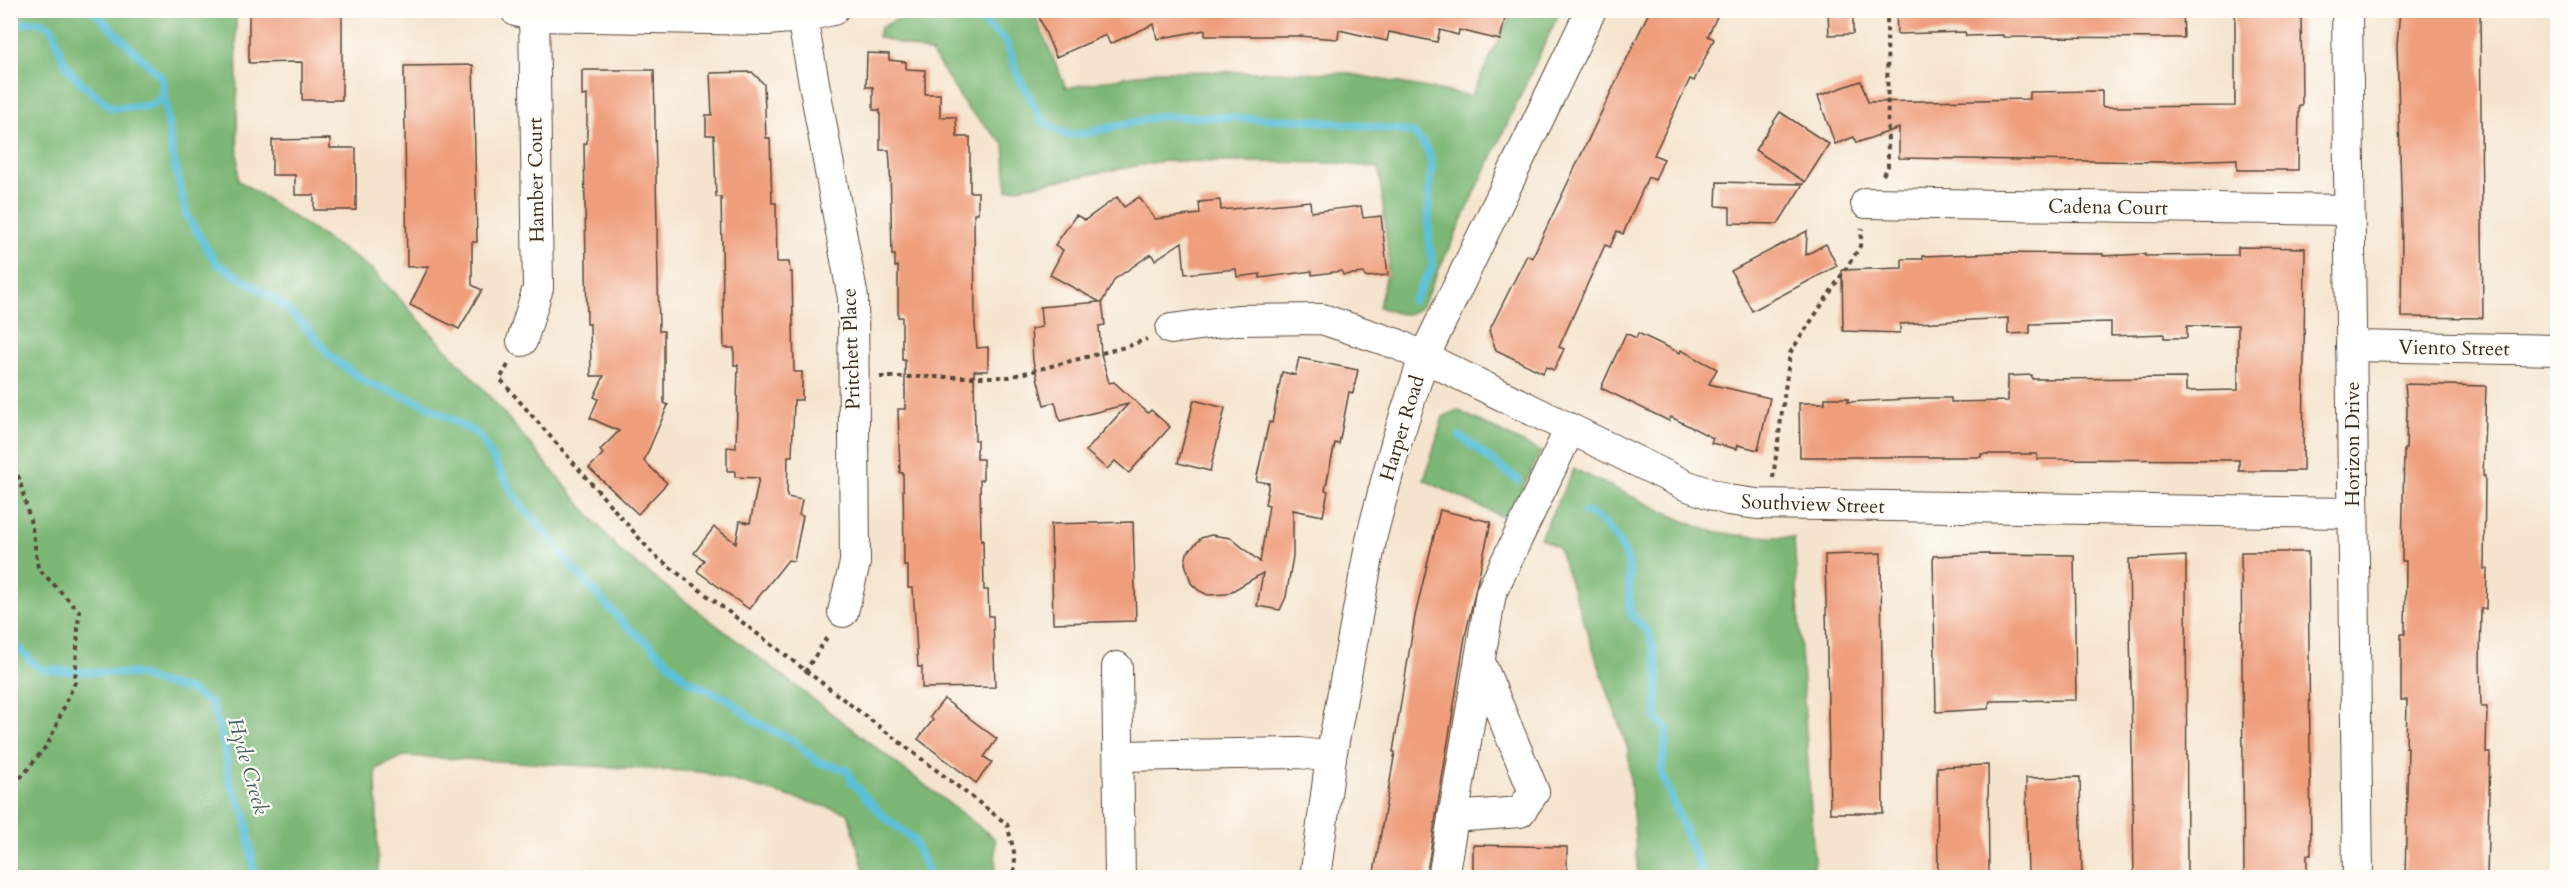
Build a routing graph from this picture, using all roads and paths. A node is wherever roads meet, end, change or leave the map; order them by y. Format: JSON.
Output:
{"nodes":[{"id":1,"x":833,"y":10,"type":"edge"},
{"id":2,"x":1591,"y":10,"type":"edge"},
{"id":3,"x":1887,"y":10,"type":"edge"},
{"id":4,"x":2347,"y":10,"type":"edge"},
{"id":5,"x":528,"y":12,"type":"edge"},
{"id":6,"x":802,"y":17,"type":"junction"},
{"id":7,"x":1888,"y":166,"type":"dead end"},
{"id":8,"x":1866,"y":203,"type":"dead end"},
{"id":9,"x":2349,"y":210,"type":"junction"},
{"id":10,"x":1860,"y":246,"type":"dead end"},
{"id":11,"x":1171,"y":329,"type":"joint"},
{"id":12,"x":522,"y":341,"type":"joint"},
{"id":13,"x":2351,"y":346,"type":"junction"},
{"id":14,"x":2558,"y":350,"type":"edge"},
{"id":15,"x":1424,"y":357,"type":"junction"},
{"id":16,"x":853,"y":373,"type":"junction"},
{"id":17,"x":1570,"y":429,"type":"junction"},
{"id":18,"x":10,"y":459,"type":"edge"},
{"id":19,"x":1773,"y":478,"type":"dead end"},
{"id":20,"x":2352,"y":513,"type":"junction"},
{"id":21,"x":843,"y":612,"type":"joint"},
{"id":22,"x":1480,"y":662,"type":"junction"},
{"id":23,"x":1117,"y":667,"type":"dead end"},
{"id":24,"x":805,"y":672,"type":"junction"},
{"id":25,"x":1119,"y":756,"type":"junction"},
{"id":26,"x":1331,"y":757,"type":"junction"},
{"id":27,"x":10,"y":783,"type":"edge"},
{"id":28,"x":1453,"y":818,"type":"junction"},
{"id":29,"x":1014,"y":878,"type":"edge"},
{"id":30,"x":1120,"y":878,"type":"edge"},
{"id":31,"x":1315,"y":878,"type":"edge"},
{"id":32,"x":1443,"y":878,"type":"edge"},
{"id":33,"x":2358,"y":878,"type":"edge"}],
"edges":[{"from":1,"to":6,"type":"street"},
{"from":2,"to":15,"type":"street","name":"Harper Road"},
{"from":3,"to":7,"type":"path"},
{"from":4,"to":9,"type":"street","name":"Horizon Drive"},
{"from":5,"to":6,"type":"street"},
{"from":5,"to":12,"type":"street","name":"Hamber Court"},
{"from":6,"to":16,"type":"street","name":"Pritchett Place"},
{"from":8,"to":9,"type":"street","name":"Cadena Court"},
{"from":9,"to":13,"type":"street","name":"Horizon Drive"},
{"from":10,"to":19,"type":"path"},
{"from":11,"to":15,"type":"street","name":"Southview Street"},
{"from":11,"to":16,"type":"path"},
{"from":12,"to":24,"type":"path"},
{"from":13,"to":14,"type":"street","name":"Viento Street"},
{"from":13,"to":20,"type":"street","name":"Horizon Drive"},
{"from":15,"to":17,"type":"street","name":"Southview Street"},
{"from":15,"to":26,"type":"street","name":"Harper Road"},
{"from":16,"to":21,"type":"street","name":"Pritchett Place"},
{"from":17,"to":20,"type":"street","name":"Southview Street"},
{"from":17,"to":22,"type":"street"},
{"from":18,"to":27,"type":"path"},
{"from":20,"to":33,"type":"street","name":"Horizon Drive"},
{"from":21,"to":24,"type":"path"},
{"from":22,"to":28,"type":"street"},
{"from":22,"to":28,"type":"street"},
{"from":23,"to":25,"type":"street"},
{"from":24,"to":29,"type":"path"},
{"from":25,"to":26,"type":"street"},
{"from":25,"to":30,"type":"street"},
{"from":26,"to":31,"type":"street","name":"Harper Road"},
{"from":28,"to":32,"type":"street"}]}
